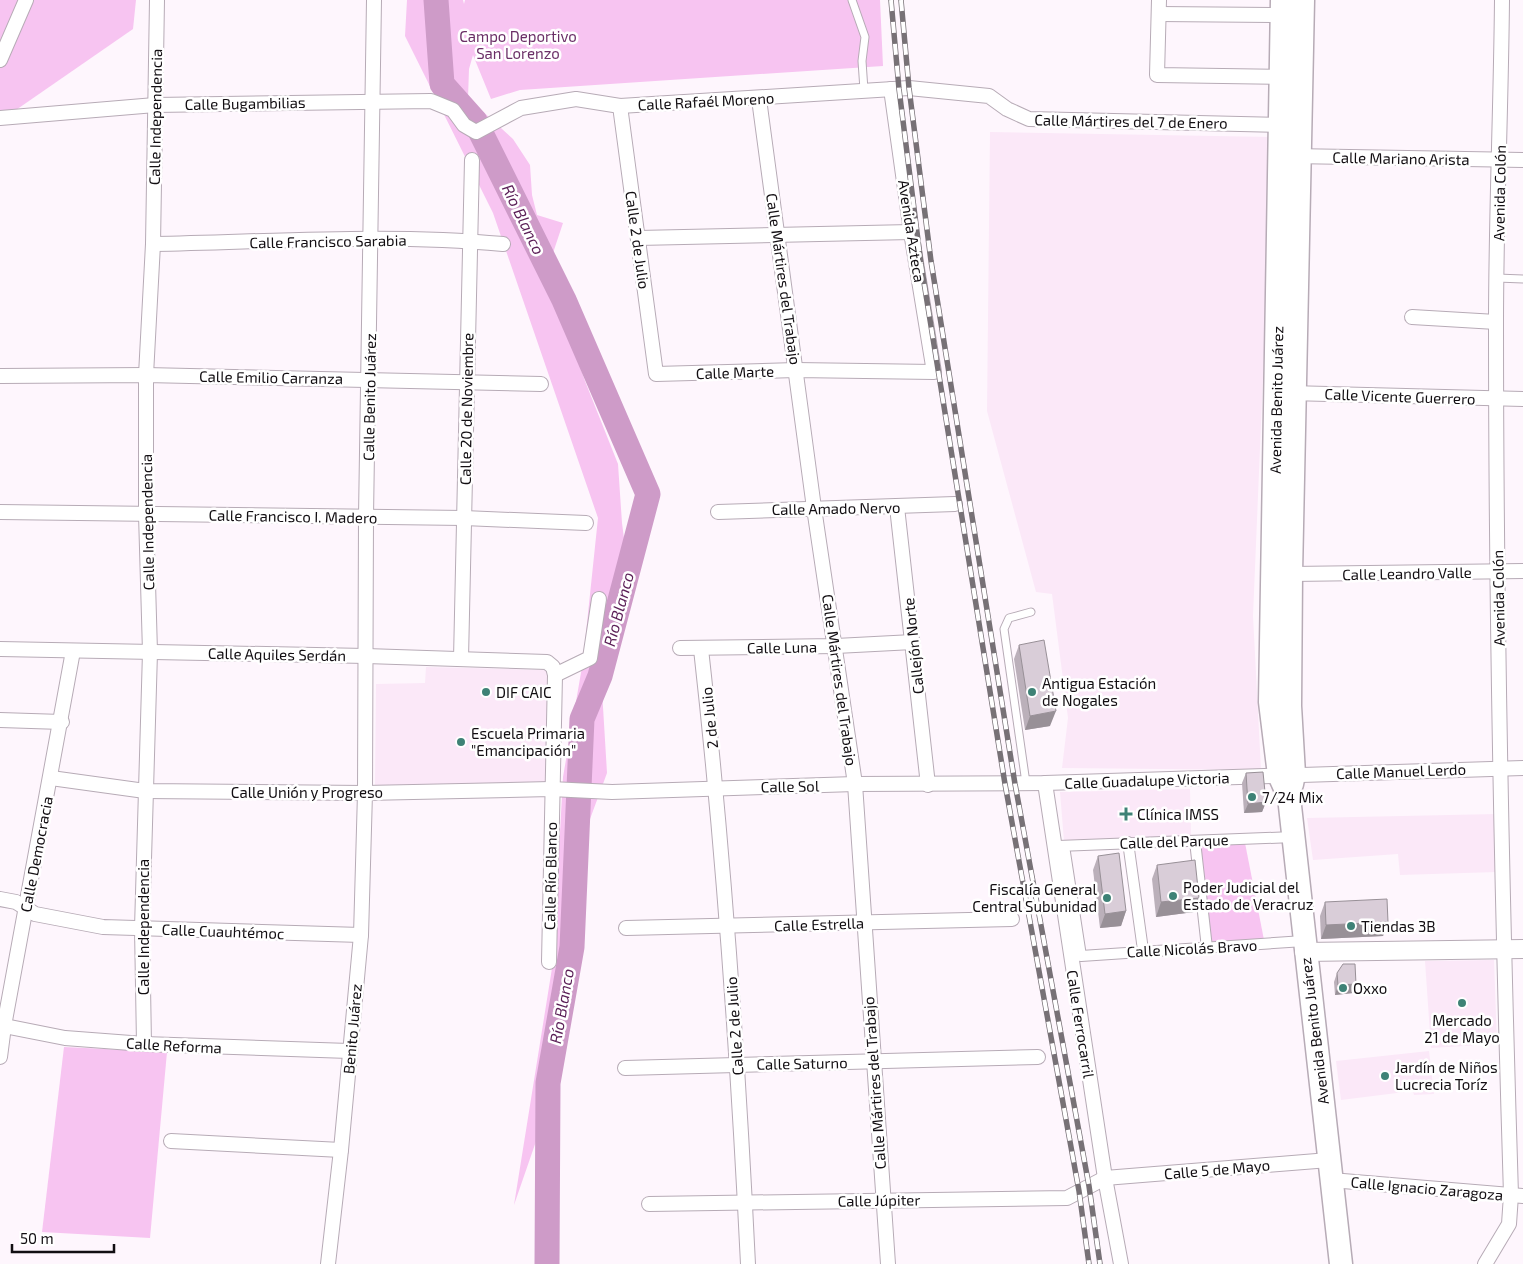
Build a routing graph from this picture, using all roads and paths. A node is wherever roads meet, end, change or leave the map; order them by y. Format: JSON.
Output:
{"nodes":[{"id":1,"x":26,"y":0,"type":"edge"},
{"id":2,"x":157,"y":0,"type":"edge"},
{"id":3,"x":374,"y":0,"type":"edge"},
{"id":4,"x":852,"y":0,"type":"edge"},
{"id":5,"x":1303,"y":0,"type":"edge"},
{"id":6,"x":1502,"y":0,"type":"edge"},
{"id":7,"x":1159,"y":7,"type":"edge"},
{"id":8,"x":1282,"y":8,"type":"edge"},
{"id":9,"x":0,"y":60,"type":"edge"},
{"id":10,"x":1280,"y":77,"type":"junction"},
{"id":11,"x":864,"y":83,"type":"junction"},
{"id":12,"x":909,"y":88,"type":"joint"},
{"id":13,"x":891,"y":89,"type":"junction"},
{"id":14,"x":759,"y":99,"type":"junction"},
{"id":15,"x":374,"y":101,"type":"junction"},
{"id":16,"x":155,"y":105,"type":"junction"},
{"id":17,"x":620,"y":106,"type":"junction"},
{"id":18,"x":0,"y":118,"type":"edge"},
{"id":19,"x":1290,"y":125,"type":"junction"},
{"id":20,"x":476,"y":132,"type":"joint"},
{"id":21,"x":1289,"y":156,"type":"junction"},
{"id":22,"x":472,"y":160,"type":"dead end"},
{"id":23,"x":1500,"y":160,"type":"junction"},
{"id":24,"x":1523,"y":160,"type":"edge"},
{"id":25,"x":911,"y":232,"type":"junction"},
{"id":26,"x":778,"y":234,"type":"junction"},
{"id":27,"x":638,"y":238,"type":"junction"},
{"id":28,"x":372,"y":240,"type":"junction"},
{"id":29,"x":470,"y":241,"type":"junction"},
{"id":30,"x":153,"y":244,"type":"junction"},
{"id":31,"x":503,"y":244,"type":"dead end"},
{"id":32,"x":1497,"y":278,"type":"junction"},
{"id":33,"x":1523,"y":279,"type":"edge"},
{"id":34,"x":1412,"y":317,"type":"dead end"},
{"id":35,"x":1496,"y":322,"type":"junction"},
{"id":36,"x":796,"y":370,"type":"junction"},
{"id":37,"x":934,"y":372,"type":"joint"},
{"id":38,"x":656,"y":374,"type":"joint"},
{"id":39,"x":146,"y":375,"type":"junction"},
{"id":40,"x":0,"y":376,"type":"edge"},
{"id":41,"x":369,"y":379,"type":"junction"},
{"id":42,"x":467,"y":381,"type":"junction"},
{"id":43,"x":541,"y":384,"type":"dead end"},
{"id":44,"x":1286,"y":393,"type":"junction"},
{"id":45,"x":1497,"y":399,"type":"junction"},
{"id":46,"x":1523,"y":399,"type":"edge"},
{"id":47,"x":955,"y":504,"type":"dead end"},
{"id":48,"x":897,"y":507,"type":"junction"},
{"id":49,"x":814,"y":508,"type":"junction"},
{"id":50,"x":0,"y":512,"type":"edge"},
{"id":51,"x":718,"y":512,"type":"dead end"},
{"id":52,"x":146,"y":514,"type":"junction"},
{"id":53,"x":366,"y":516,"type":"junction"},
{"id":54,"x":464,"y":518,"type":"junction"},
{"id":55,"x":586,"y":523,"type":"dead end"},
{"id":56,"x":1523,"y":571,"type":"edge"},
{"id":57,"x":1497,"y":572,"type":"junction"},
{"id":58,"x":1291,"y":574,"type":"junction"},
{"id":59,"x":599,"y":599,"type":"dead end"},
{"id":60,"x":1031,"y":612,"type":"dead end"},
{"id":61,"x":913,"y":642,"type":"junction"},
{"id":62,"x":836,"y":646,"type":"junction"},
{"id":63,"x":680,"y":648,"type":"dead end"},
{"id":64,"x":0,"y":649,"type":"edge"},
{"id":65,"x":701,"y":649,"type":"junction"},
{"id":66,"x":73,"y":651,"type":"junction"},
{"id":67,"x":150,"y":652,"type":"junction"},
{"id":68,"x":366,"y":656,"type":"junction"},
{"id":69,"x":461,"y":659,"type":"junction"},
{"id":70,"x":554,"y":671,"type":"junction"},
{"id":71,"x":0,"y":720,"type":"edge"},
{"id":72,"x":62,"y":722,"type":"junction"},
{"id":73,"x":1500,"y":768,"type":"junction"},
{"id":74,"x":1523,"y":768,"type":"edge"},
{"id":75,"x":1287,"y":775,"type":"junction"},
{"id":76,"x":51,"y":778,"type":"junction"},
{"id":77,"x":1045,"y":783,"type":"junction"},
{"id":78,"x":855,"y":784,"type":"junction"},
{"id":79,"x":1021,"y":784,"type":"junction"},
{"id":80,"x":928,"y":786,"type":"junction"},
{"id":81,"x":716,"y":788,"type":"junction"},
{"id":82,"x":558,"y":789,"type":"junction"},
{"id":83,"x":145,"y":791,"type":"junction"},
{"id":84,"x":365,"y":793,"type":"junction"},
{"id":85,"x":1293,"y":837,"type":"junction"},
{"id":86,"x":1195,"y":840,"type":"junction"},
{"id":87,"x":1128,"y":842,"type":"junction"},
{"id":88,"x":1059,"y":846,"type":"junction"},
{"id":89,"x":0,"y":899,"type":"edge"},
{"id":90,"x":26,"y":908,"type":"junction"},
{"id":91,"x":1012,"y":919,"type":"dead end"},
{"id":92,"x":863,"y":922,"type":"junction"},
{"id":93,"x":142,"y":928,"type":"junction"},
{"id":94,"x":626,"y":928,"type":"dead end"},
{"id":95,"x":727,"y":928,"type":"junction"},
{"id":96,"x":361,"y":935,"type":"junction"},
{"id":97,"x":1304,"y":947,"type":"junction"},
{"id":98,"x":1207,"y":948,"type":"junction"},
{"id":99,"x":1503,"y":949,"type":"junction"},
{"id":100,"x":1523,"y":949,"type":"edge"},
{"id":101,"x":1143,"y":950,"type":"junction"},
{"id":102,"x":549,"y":962,"type":"dead end"},
{"id":103,"x":2,"y":1025,"type":"edge"},
{"id":104,"x":144,"y":1044,"type":"junction"},
{"id":105,"x":349,"y":1051,"type":"junction"},
{"id":106,"x":1038,"y":1056,"type":"dead end"},
{"id":107,"x":0,"y":1057,"type":"edge"},
{"id":108,"x":873,"y":1062,"type":"junction"},
{"id":109,"x":737,"y":1064,"type":"junction"},
{"id":110,"x":625,"y":1068,"type":"dead end"},
{"id":111,"x":171,"y":1141,"type":"dead end"},
{"id":112,"x":341,"y":1150,"type":"junction"},
{"id":113,"x":1330,"y":1170,"type":"junction"},
{"id":114,"x":1105,"y":1178,"type":"junction"},
{"id":115,"x":1517,"y":1195,"type":"edge"},
{"id":116,"x":882,"y":1199,"type":"junction"},
{"id":117,"x":745,"y":1203,"type":"junction"},
{"id":118,"x":649,"y":1204,"type":"dead end"},
{"id":119,"x":328,"y":1264,"type":"edge"},
{"id":120,"x":748,"y":1264,"type":"edge"},
{"id":121,"x":888,"y":1264,"type":"edge"},
{"id":122,"x":1121,"y":1264,"type":"edge"},
{"id":123,"x":1341,"y":1264,"type":"edge"},
{"id":124,"x":1485,"y":1264,"type":"edge"}],
"edges":[{"from":1,"to":9,"type":"street"},
{"from":2,"to":16,"type":"street","name":"Calle Independencia"},
{"from":3,"to":15,"type":"street","name":"Calle Benito Juárez"},
{"from":4,"to":11,"type":"lane"},
{"from":5,"to":19,"type":"main road","name":"Avenida Benito Juárez"},
{"from":6,"to":23,"type":"street","name":"Avenida Colón"},
{"from":7,"to":8,"type":"street"},
{"from":7,"to":10,"type":"street"},
{"from":8,"to":10,"type":"main road","name":"Avenida Benito Juárez"},
{"from":10,"to":19,"type":"main road","name":"Avenida Benito Juárez"},
{"from":11,"to":13,"type":"street","name":"Calle Rafaél Moreno"},
{"from":11,"to":14,"type":"street","name":"Calle Rafaél Moreno"},
{"from":12,"to":13,"type":"street","name":"Calle Rafaél Moreno"},
{"from":12,"to":19,"type":"street","name":"Calle Mártires del 7 de Enero"},
{"from":13,"to":25,"type":"street","name":"Avenida Azteca"},
{"from":14,"to":17,"type":"street","name":"Calle Rafaél Moreno"},
{"from":14,"to":26,"type":"street","name":"Calle Mártires del Trabajo"},
{"from":15,"to":16,"type":"street","name":"Calle Bugambilias"},
{"from":15,"to":20,"type":"street","name":"Calle Bugambilias"},
{"from":15,"to":28,"type":"street","name":"Calle Benito Juárez"},
{"from":16,"to":18,"type":"street","name":"Calle Bugambilias"},
{"from":16,"to":30,"type":"street","name":"Calle Independencia"},
{"from":17,"to":20,"type":"street","name":"Calle Rafaél Moreno"},
{"from":17,"to":27,"type":"street","name":"Calle 2 de Julio"},
{"from":19,"to":21,"type":"main road","name":"Avenida Benito Juárez"},
{"from":21,"to":23,"type":"street","name":"Calle Mariano Arista"},
{"from":21,"to":44,"type":"main road","name":"Avenida Benito Juárez"},
{"from":22,"to":29,"type":"street","name":"Calle 20 de Noviembre"},
{"from":23,"to":24,"type":"street","name":"Calle Mariano Arista"},
{"from":23,"to":32,"type":"street","name":"Avenida Colón"},
{"from":25,"to":26,"type":"street"},
{"from":25,"to":37,"type":"street","name":"Avenida Azteca"},
{"from":26,"to":27,"type":"street"},
{"from":26,"to":36,"type":"street","name":"Calle Mártires del Trabajo"},
{"from":27,"to":38,"type":"street","name":"Calle 2 de Julio"},
{"from":28,"to":29,"type":"street","name":"Calle Francisco Sarabia"},
{"from":28,"to":30,"type":"street","name":"Calle Francisco Sarabia"},
{"from":28,"to":41,"type":"street","name":"Calle Benito Juárez"},
{"from":29,"to":31,"type":"street","name":"Calle Francisco Sarabia"},
{"from":29,"to":42,"type":"street","name":"Calle 20 de Noviembre"},
{"from":30,"to":39,"type":"street","name":"Calle Independencia"},
{"from":32,"to":33,"type":"lane"},
{"from":32,"to":35,"type":"street","name":"Avenida Colón"},
{"from":34,"to":35,"type":"street"},
{"from":35,"to":45,"type":"street","name":"Avenida Colón"},
{"from":36,"to":37,"type":"street","name":"Calle Marte"},
{"from":36,"to":38,"type":"street","name":"Calle Marte"},
{"from":36,"to":49,"type":"street","name":"Calle Mártires del Trabajo"},
{"from":39,"to":40,"type":"street","name":"Calle Emilio Carranza"},
{"from":39,"to":41,"type":"street","name":"Calle Emilio Carranza"},
{"from":39,"to":52,"type":"street","name":"Calle Independencia"},
{"from":41,"to":42,"type":"street","name":"Calle Emilio Carranza"},
{"from":41,"to":53,"type":"street","name":"Calle Benito Juárez"},
{"from":42,"to":43,"type":"street","name":"Calle Emilio Carranza"},
{"from":42,"to":54,"type":"street","name":"Calle 20 de Noviembre"},
{"from":44,"to":45,"type":"street","name":"Calle Vicente Guerrero"},
{"from":44,"to":58,"type":"main road","name":"Avenida Benito Juárez"},
{"from":44,"to":75,"type":"main road","name":"Avenida Benito Juárez"},
{"from":45,"to":46,"type":"street","name":"Calle Vicente Guerrero"},
{"from":45,"to":57,"type":"street","name":"Avenida Colón"},
{"from":47,"to":48,"type":"street","name":"Calle Amado Nervo"},
{"from":48,"to":49,"type":"street","name":"Calle Amado Nervo"},
{"from":48,"to":61,"type":"street","name":"Callejón Norte"},
{"from":49,"to":51,"type":"street","name":"Calle Amado Nervo"},
{"from":49,"to":62,"type":"street","name":"Calle Mártires del Trabajo"},
{"from":50,"to":52,"type":"street","name":"Calle Francisco I. Madero"},
{"from":52,"to":53,"type":"street","name":"Calle Francisco I. Madero"},
{"from":52,"to":67,"type":"street","name":"Calle Independencia"},
{"from":53,"to":54,"type":"street","name":"Calle Francisco I. Madero"},
{"from":53,"to":68,"type":"street","name":"Calle Benito Juárez"},
{"from":54,"to":55,"type":"street","name":"Calle Francisco I. Madero"},
{"from":54,"to":69,"type":"street","name":"Calle 20 de Noviembre"},
{"from":56,"to":57,"type":"street","name":"Calle Leandro Valle"},
{"from":57,"to":58,"type":"street","name":"Calle Leandro Valle"},
{"from":57,"to":73,"type":"street","name":"Avenida Colón"},
{"from":58,"to":75,"type":"main road","name":"Avenida Benito Juárez"},
{"from":59,"to":70,"type":"street"},
{"from":60,"to":79,"type":"lane"},
{"from":61,"to":62,"type":"street","name":"Calle Luna"},
{"from":61,"to":80,"type":"street","name":"Callejón Norte"},
{"from":62,"to":65,"type":"street","name":"Calle Luna"},
{"from":62,"to":78,"type":"street","name":"Calle Mártires del Trabajo"},
{"from":63,"to":65,"type":"street","name":"Calle Luna"},
{"from":64,"to":66,"type":"street","name":"Calle Aquiles Serdán"},
{"from":65,"to":81,"type":"street","name":"2 de Julio"},
{"from":66,"to":67,"type":"street","name":"Calle Aquiles Serdán"},
{"from":66,"to":72,"type":"street","name":"Calle Democracia"},
{"from":67,"to":68,"type":"street","name":"Calle Aquiles Serdán"},
{"from":67,"to":83,"type":"street","name":"Calle Independencia"},
{"from":68,"to":69,"type":"street","name":"Calle Aquiles Serdán"},
{"from":68,"to":84,"type":"street","name":"Calle Benito Juárez"},
{"from":69,"to":70,"type":"street","name":"Calle Aquiles Serdán"},
{"from":70,"to":82,"type":"street","name":"Calle Río Blanco"},
{"from":71,"to":72,"type":"street"},
{"from":72,"to":76,"type":"street","name":"Calle Democracia"},
{"from":73,"to":74,"type":"street","name":"Calle Manuel Lerdo"},
{"from":73,"to":75,"type":"street","name":"Calle Manuel Lerdo"},
{"from":73,"to":99,"type":"street","name":"Avenida Colón"},
{"from":75,"to":77,"type":"street","name":"Calle Guadalupe Victoria"},
{"from":75,"to":85,"type":"main road","name":"Avenida Benito Juárez"},
{"from":76,"to":83,"type":"street","name":"Calle Unión y Progreso"},
{"from":76,"to":90,"type":"street","name":"Calle Democracia"},
{"from":77,"to":79,"type":"street","name":"Calle Guadalupe Victoria"},
{"from":77,"to":88,"type":"street","name":"Calle Ferrocarril"},
{"from":78,"to":80,"type":"street","name":"Calle Sol"},
{"from":78,"to":81,"type":"street","name":"Calle Sol"},
{"from":78,"to":92,"type":"street","name":"Calle Mártires del Trabajo"},
{"from":79,"to":80,"type":"street","name":"Calle Sol"},
{"from":81,"to":82,"type":"street","name":"Calle Sol"},
{"from":81,"to":95,"type":"street","name":"Calle 2 de Julio"},
{"from":82,"to":84,"type":"street","name":"Calle Unión y Progreso"},
{"from":82,"to":102,"type":"street","name":"Calle Río Blanco"},
{"from":83,"to":84,"type":"street","name":"Calle Unión y Progreso"},
{"from":83,"to":93,"type":"street","name":"Calle Independencia"},
{"from":84,"to":96,"type":"street","name":"Benito Juárez"},
{"from":85,"to":86,"type":"street","name":"Calle del Parque"},
{"from":85,"to":97,"type":"main road","name":"Avenida Benito Juárez"},
{"from":86,"to":87,"type":"street","name":"Calle del Parque"},
{"from":86,"to":98,"type":"street"},
{"from":87,"to":88,"type":"street","name":"Calle del Parque"},
{"from":87,"to":101,"type":"street"},
{"from":88,"to":101,"type":"street","name":"Calle Nicolás Bravo"},
{"from":88,"to":114,"type":"street","name":"Calle Ferrocarril"},
{"from":89,"to":90,"type":"street","name":"Calle Cuauhtémoc"},
{"from":90,"to":93,"type":"street","name":"Calle Cuauhtémoc"},
{"from":90,"to":103,"type":"street","name":"Calle Democracia"},
{"from":91,"to":92,"type":"street","name":"Calle Estrella"},
{"from":92,"to":95,"type":"street","name":"Calle Estrella"},
{"from":92,"to":108,"type":"street","name":"Calle Mártires del Trabajo"},
{"from":93,"to":96,"type":"street","name":"Calle Cuauhtémoc"},
{"from":93,"to":104,"type":"street","name":"Calle Independencia"},
{"from":94,"to":95,"type":"street","name":"Calle Estrella"},
{"from":95,"to":109,"type":"street","name":"Calle 2 de Julio"},
{"from":96,"to":105,"type":"street","name":"Benito Juárez"},
{"from":97,"to":98,"type":"street","name":"Calle Nicolás Bravo"},
{"from":97,"to":99,"type":"street","name":"Calle Nicolás Bravo"},
{"from":97,"to":113,"type":"main road","name":"Avenida Benito Juárez"},
{"from":98,"to":101,"type":"street","name":"Calle Nicolás Bravo"},
{"from":99,"to":100,"type":"street","name":"Calle Nicolás Bravo"},
{"from":99,"to":115,"type":"street","name":"Avenida Colón"},
{"from":103,"to":104,"type":"street","name":"Calle Reforma"},
{"from":103,"to":107,"type":"street","name":"Calle Democracia"},
{"from":104,"to":105,"type":"street","name":"Calle Reforma"},
{"from":105,"to":112,"type":"street","name":"Benito Juárez"},
{"from":106,"to":108,"type":"street","name":"Calle Saturno"},
{"from":108,"to":109,"type":"street","name":"Calle Saturno"},
{"from":108,"to":116,"type":"street","name":"Calle Mártires del Trabajo"},
{"from":109,"to":110,"type":"street","name":"Calle Saturno"},
{"from":109,"to":117,"type":"street","name":"Calle 2 de Julio"},
{"from":111,"to":112,"type":"street"},
{"from":112,"to":119,"type":"street","name":"Benito Juárez"},
{"from":113,"to":114,"type":"street","name":"Calle 5 de Mayo"},
{"from":113,"to":115,"type":"street","name":"Calle Ignacio Zaragoza"},
{"from":113,"to":123,"type":"main road","name":"Avenida Benito Juárez"},
{"from":114,"to":116,"type":"street","name":"Calle Júpiter"},
{"from":114,"to":122,"type":"street","name":"Calle Ferrocarril"},
{"from":115,"to":124,"type":"street","name":"Avenida Colón"},
{"from":116,"to":117,"type":"street","name":"Calle Júpiter"},
{"from":116,"to":121,"type":"street","name":"Calle Mártires del Trabajo"},
{"from":117,"to":118,"type":"street","name":"Calle Júpiter"},
{"from":117,"to":120,"type":"street","name":"Calle 2 de Julio"}]}
